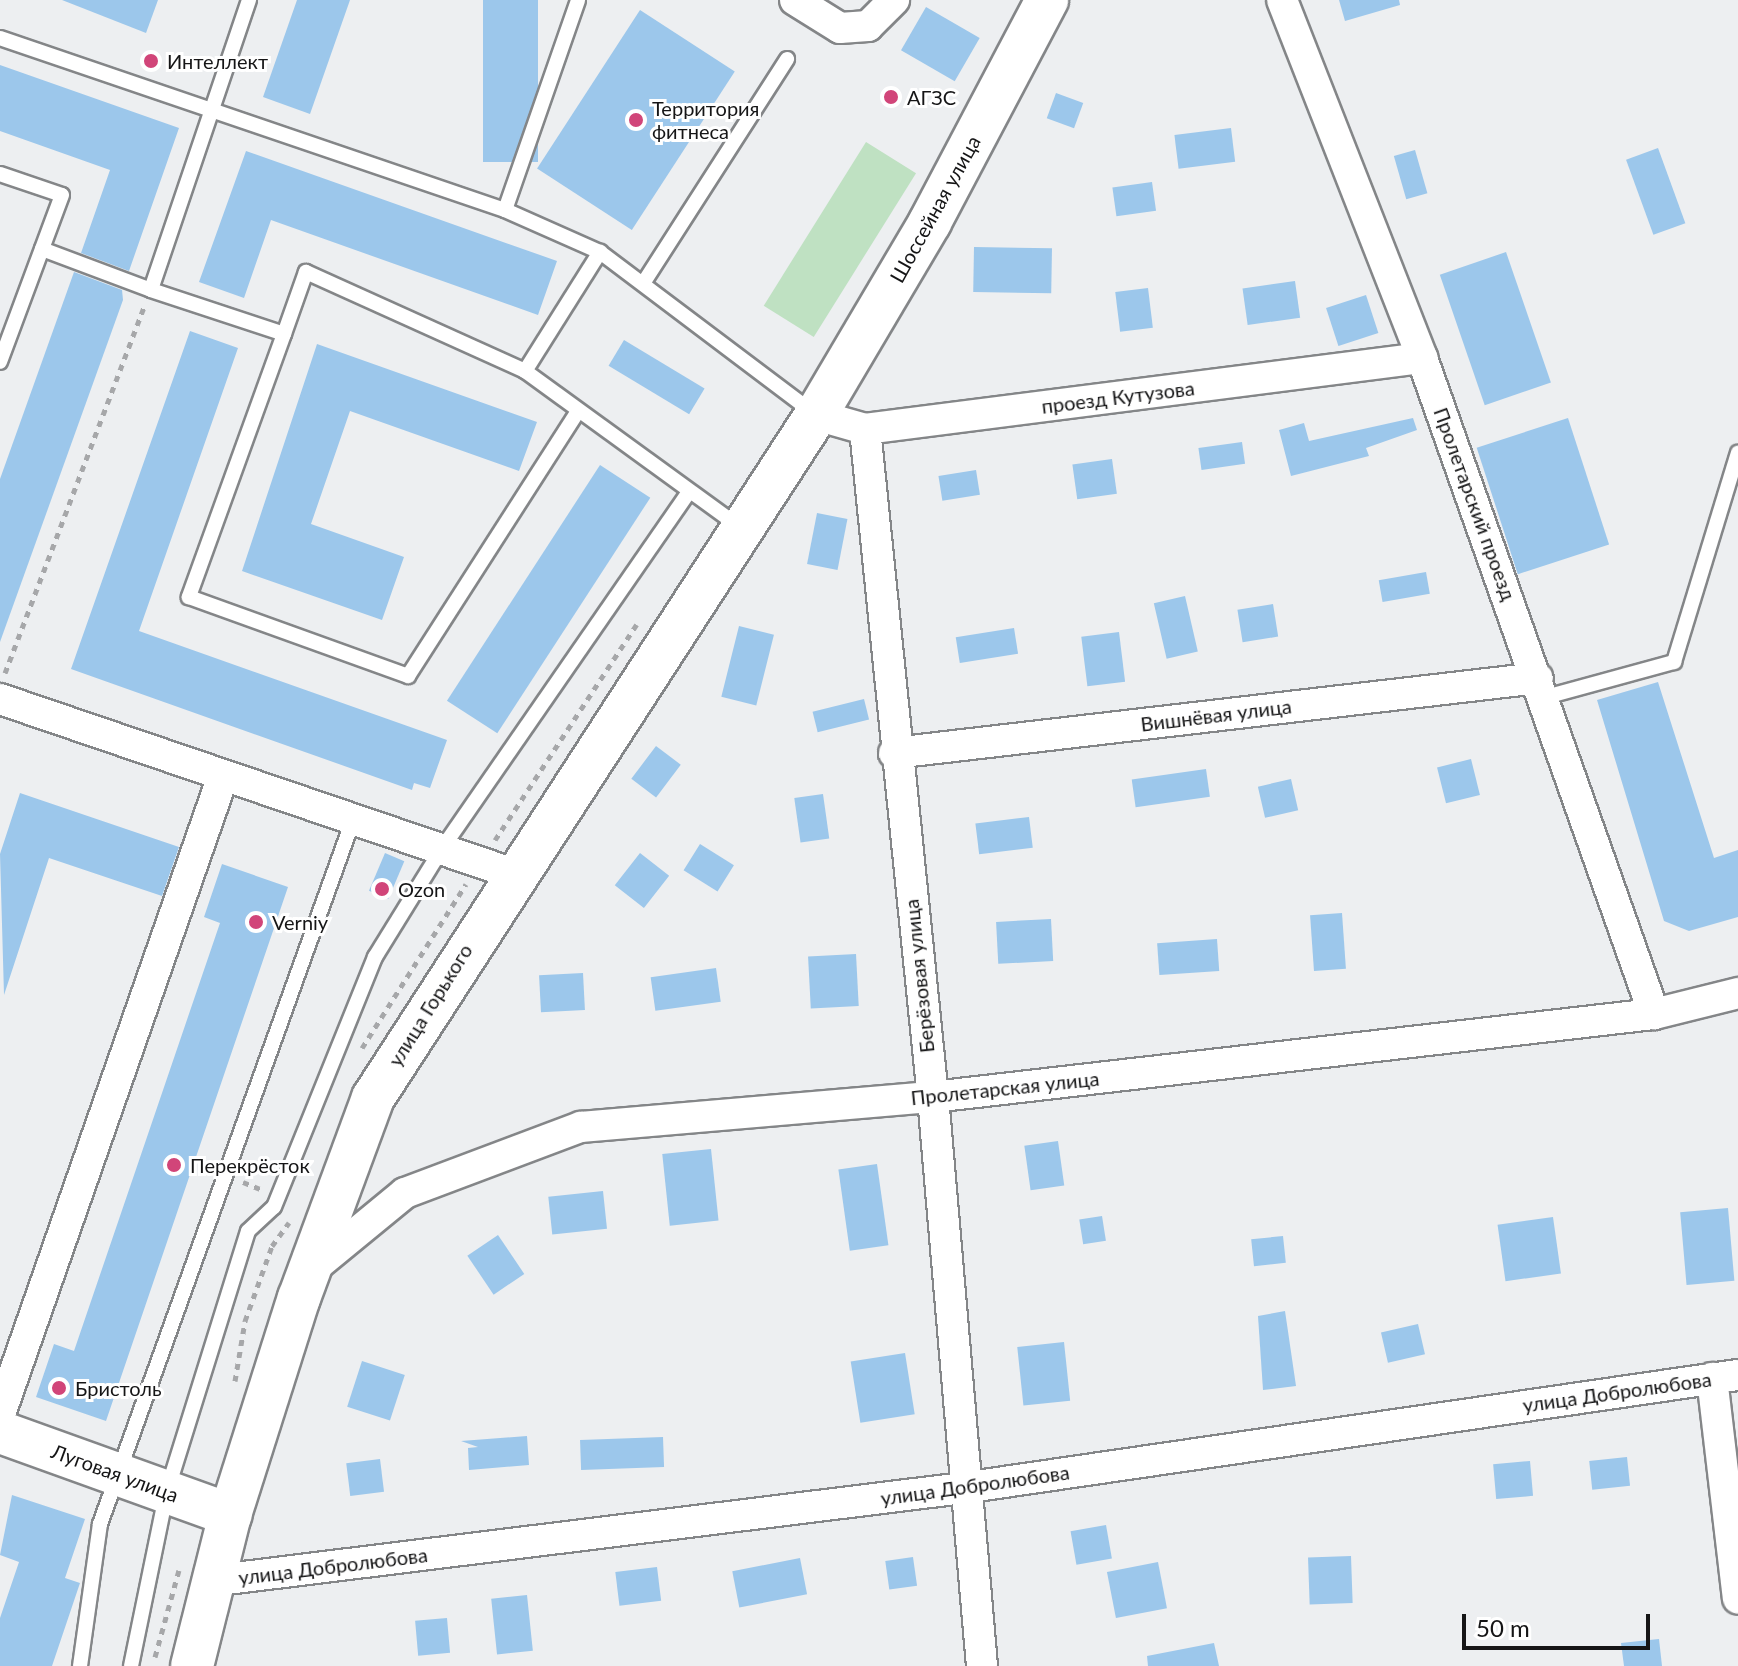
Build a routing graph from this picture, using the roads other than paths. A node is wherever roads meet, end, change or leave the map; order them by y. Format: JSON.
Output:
{"nodes":[{"id":1,"x":249,"y":0,"type":"edge"},
{"id":2,"x":578,"y":0,"type":"edge"},
{"id":3,"x":795,"y":0,"type":"edge"},
{"id":4,"x":894,"y":0,"type":"edge"},
{"id":5,"x":1047,"y":0,"type":"edge"},
{"id":6,"x":1282,"y":0,"type":"edge"},
{"id":7,"x":0,"y":38,"type":"edge"},
{"id":8,"x":787,"y":59,"type":"dead end"},
{"id":9,"x":210,"y":111,"type":"junction"},
{"id":10,"x":0,"y":174,"type":"edge"},
{"id":11,"x":505,"y":210,"type":"junction"},
{"id":12,"x":42,"y":249,"type":"junction"},
{"id":13,"x":600,"y":252,"type":"junction"},
{"id":14,"x":644,"y":282,"type":"junction"},
{"id":15,"x":151,"y":290,"type":"junction"},
{"id":16,"x":284,"y":334,"type":"junction"},
{"id":17,"x":1422,"y":358,"type":"junction"},
{"id":18,"x":0,"y":362,"type":"edge"},
{"id":19,"x":525,"y":371,"type":"junction"},
{"id":20,"x":576,"y":414,"type":"junction"},
{"id":21,"x":816,"y":415,"type":"junction"},
{"id":22,"x":865,"y":429,"type":"junction"},
{"id":23,"x":1738,"y":453,"type":"edge"},
{"id":24,"x":689,"y":492,"type":"junction"},
{"id":25,"x":742,"y":529,"type":"junction"},
{"id":26,"x":1542,"y":687,"type":"junction"},
{"id":27,"x":0,"y":699,"type":"edge"},
{"id":28,"x":894,"y":753,"type":"junction"},
{"id":29,"x":223,"y":776,"type":"junction"},
{"id":30,"x":353,"y":820,"type":"junction"},
{"id":31,"x":441,"y":850,"type":"junction"},
{"id":32,"x":501,"y":862,"type":"junction"},
{"id":33,"x":1738,"y":993,"type":"edge"},
{"id":34,"x":1654,"y":1014,"type":"junction"},
{"id":35,"x":933,"y":1097,"type":"junction"},
{"id":36,"x":308,"y":1273,"type":"junction"},
{"id":37,"x":1725,"y":1376,"type":"edge"},
{"id":38,"x":0,"y":1414,"type":"edge"},
{"id":39,"x":0,"y":1432,"type":"edge"},
{"id":40,"x":117,"y":1473,"type":"junction"},
{"id":41,"x":963,"y":1488,"type":"junction"},
{"id":42,"x":167,"y":1491,"type":"junction"},
{"id":43,"x":230,"y":1515,"type":"junction"},
{"id":44,"x":211,"y":1581,"type":"junction"},
{"id":45,"x":1738,"y":1598,"type":"edge"},
{"id":46,"x":80,"y":1666,"type":"edge"},
{"id":47,"x":131,"y":1666,"type":"edge"},
{"id":48,"x":192,"y":1666,"type":"edge"},
{"id":49,"x":982,"y":1666,"type":"edge"}],
"edges":[{"from":1,"to":9,"type":"lane"},
{"from":2,"to":11,"type":"lane"},
{"from":3,"to":4,"type":"street"},
{"from":5,"to":21,"type":"main road","name":"Шоссейная улица"},
{"from":6,"to":17,"type":"street","name":"Пролетарский проезд"},
{"from":7,"to":9,"type":"lane"},
{"from":8,"to":14,"type":"lane"},
{"from":9,"to":11,"type":"lane"},
{"from":9,"to":15,"type":"lane"},
{"from":10,"to":12,"type":"lane"},
{"from":11,"to":13,"type":"lane"},
{"from":12,"to":15,"type":"lane"},
{"from":12,"to":18,"type":"lane"},
{"from":13,"to":14,"type":"lane"},
{"from":13,"to":19,"type":"lane"},
{"from":14,"to":21,"type":"lane"},
{"from":15,"to":16,"type":"lane"},
{"from":16,"to":19,"type":"lane"},
{"from":16,"to":20,"type":"lane"},
{"from":17,"to":22,"type":"street","name":"проезд Кутузова"},
{"from":17,"to":26,"type":"street","name":"Пролетарский проезд"},
{"from":19,"to":20,"type":"lane"},
{"from":20,"to":24,"type":"lane"},
{"from":21,"to":22,"type":"street","name":"проезд Кутузова"},
{"from":21,"to":25,"type":"main road","name":"улица Горького"},
{"from":22,"to":28,"type":"street","name":"Берёзовая улица"},
{"from":23,"to":26,"type":"lane"},
{"from":24,"to":25,"type":"lane"},
{"from":24,"to":31,"type":"lane"},
{"from":25,"to":32,"type":"main road","name":"улица Горького"},
{"from":26,"to":28,"type":"street","name":"Вишнёвая улица"},
{"from":26,"to":34,"type":"street","name":"Пролетарский проезд"},
{"from":27,"to":29,"type":"street"},
{"from":28,"to":35,"type":"street","name":"Берёзовая улица"},
{"from":29,"to":30,"type":"street"},
{"from":29,"to":38,"type":"street"},
{"from":30,"to":31,"type":"street"},
{"from":30,"to":40,"type":"lane"},
{"from":31,"to":32,"type":"street"},
{"from":31,"to":42,"type":"lane"},
{"from":32,"to":36,"type":"main road","name":"улица Горького"},
{"from":33,"to":34,"type":"street","name":"Пролетарская улица"},
{"from":34,"to":35,"type":"street","name":"Пролетарская улица"},
{"from":35,"to":36,"type":"street","name":"Пролетарская улица"},
{"from":35,"to":41,"type":"street","name":"Берёзовая улица"},
{"from":36,"to":43,"type":"main road","name":"улица Горького"},
{"from":37,"to":41,"type":"street","name":"улица Добролюбова"},
{"from":37,"to":45,"type":"street"},
{"from":39,"to":40,"type":"main road","name":"Луговая улица"},
{"from":40,"to":42,"type":"main road","name":"Луговая улица"},
{"from":40,"to":46,"type":"lane"},
{"from":41,"to":44,"type":"street","name":"улица Добролюбова"},
{"from":41,"to":49,"type":"street","name":"Берёзовая улица"},
{"from":42,"to":43,"type":"main road","name":"Луговая улица"},
{"from":42,"to":47,"type":"lane"},
{"from":43,"to":44,"type":"main road","name":"улица Горького"},
{"from":44,"to":48,"type":"main road","name":"улица Горького"}]}
